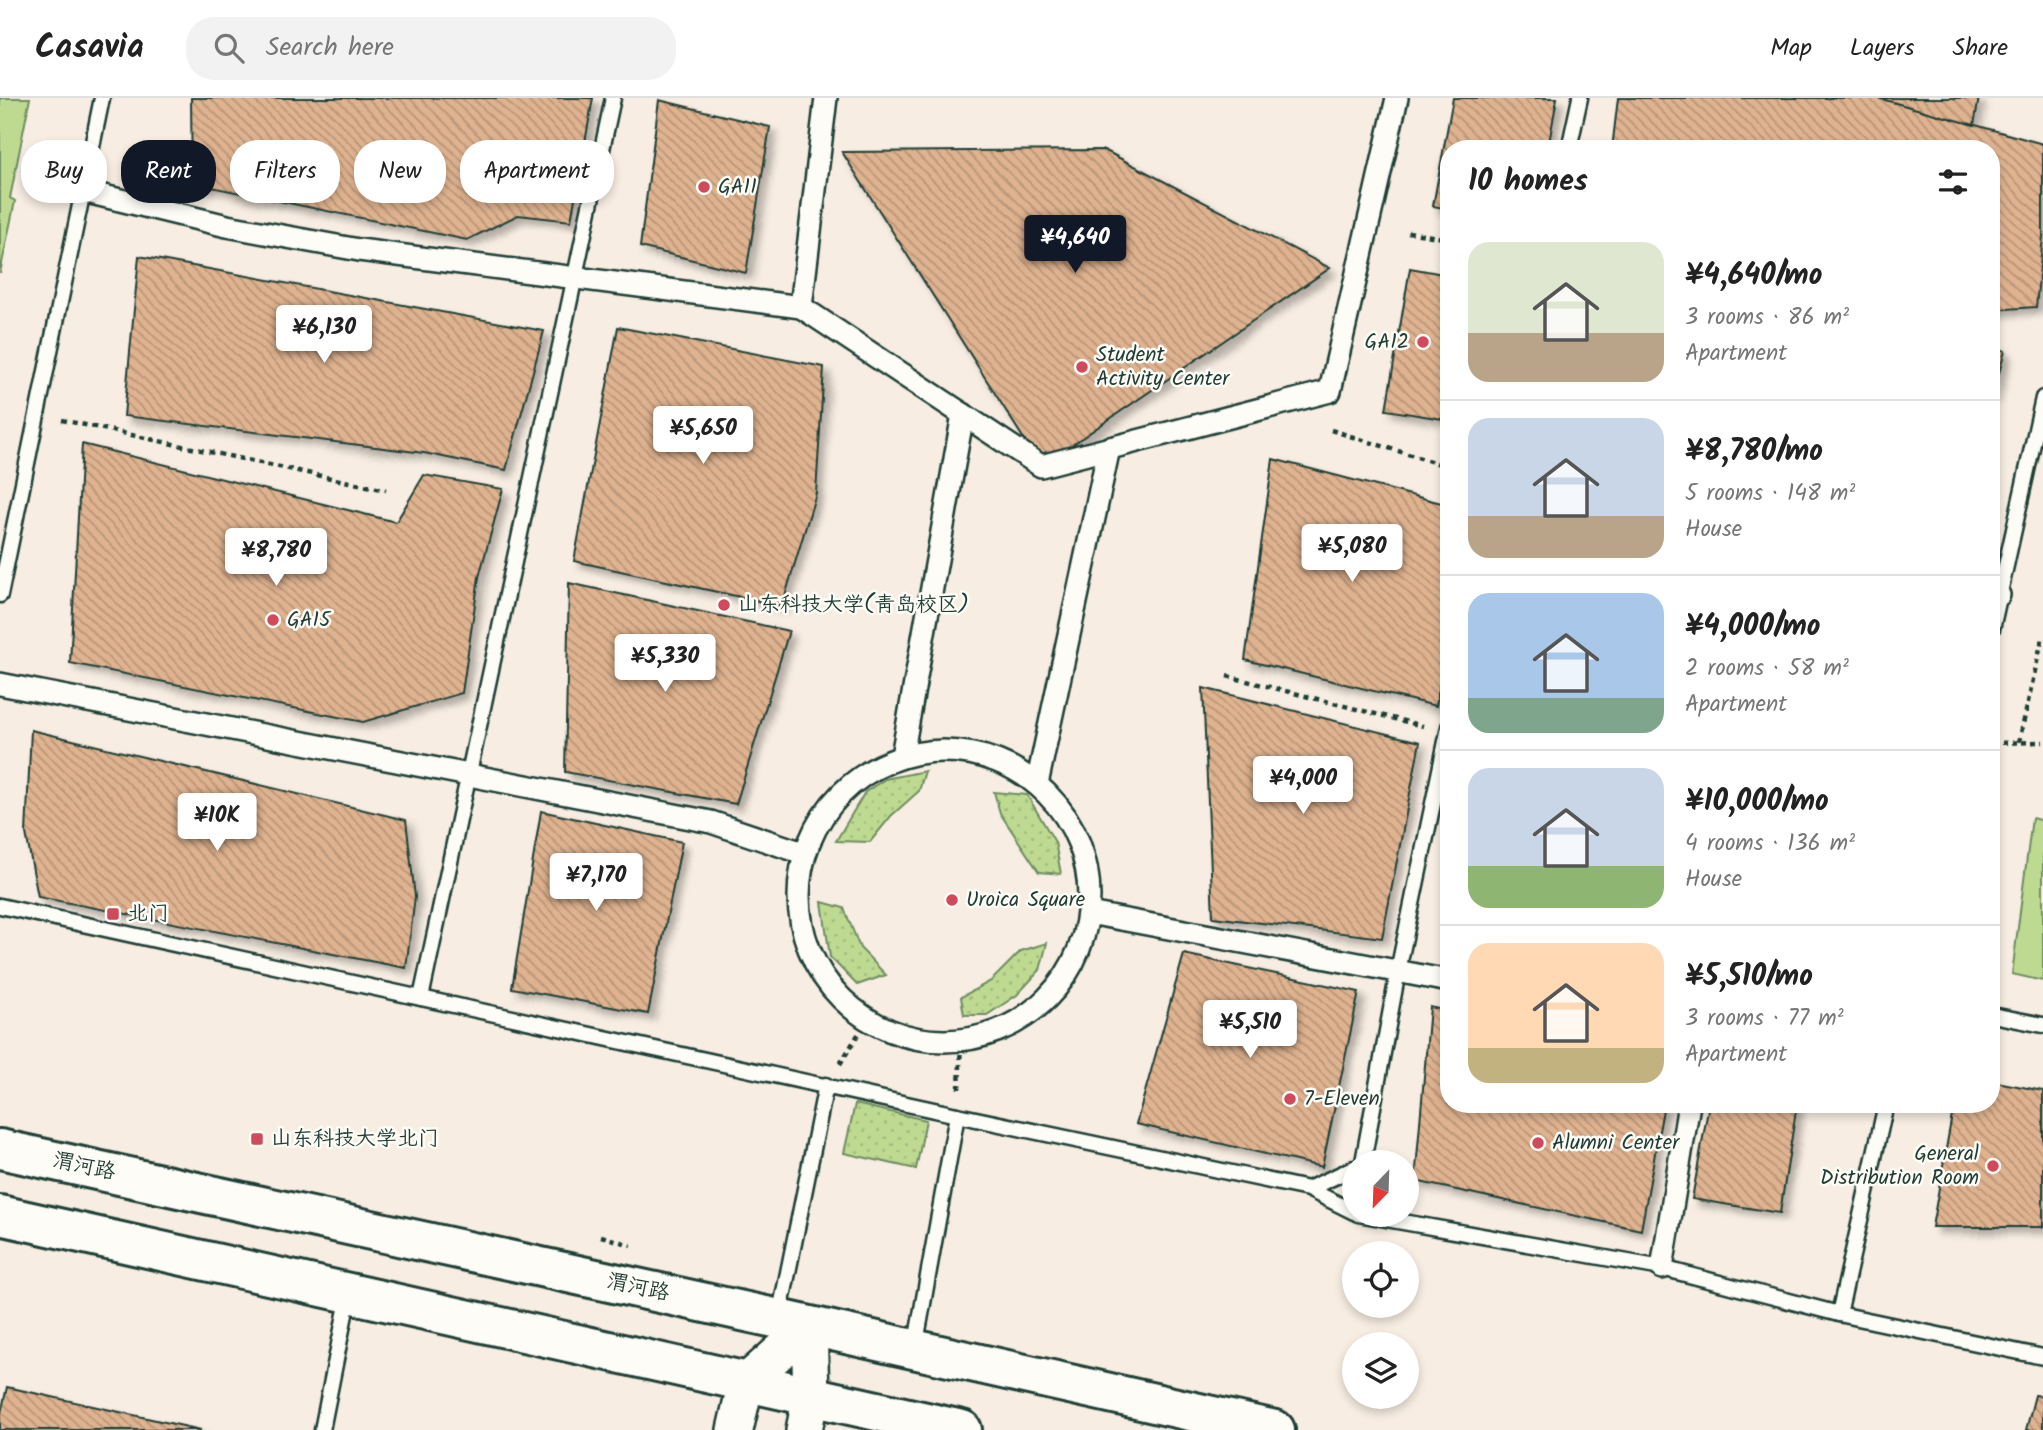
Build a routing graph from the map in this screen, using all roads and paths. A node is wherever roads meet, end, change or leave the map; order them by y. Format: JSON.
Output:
{"nodes":[{"id":1,"x":102,"y":98,"type":"edge"},
{"id":2,"x":613,"y":98,"type":"edge"},
{"id":3,"x":826,"y":98,"type":"edge"},
{"id":4,"x":1397,"y":98,"type":"edge"},
{"id":5,"x":1580,"y":98,"type":"edge"},
{"id":6,"x":93,"y":140,"type":"edge"},
{"id":7,"x":1571,"y":140,"type":"edge"},
{"id":8,"x":107,"y":197,"type":"edge"},
{"id":9,"x":81,"y":203,"type":"edge"},
{"id":10,"x":1408,"y":232,"type":"dead end"},
{"id":11,"x":1440,"y":237,"type":"edge"},
{"id":12,"x":574,"y":279,"type":"junction"},
{"id":13,"x":801,"y":307,"type":"junction"},
{"id":14,"x":2043,"y":398,"type":"edge"},
{"id":15,"x":963,"y":414,"type":"junction"},
{"id":16,"x":37,"y":415,"type":"junction"},
{"id":17,"x":1331,"y":430,"type":"dead end"},
{"id":18,"x":1109,"y":448,"type":"junction"},
{"id":19,"x":1440,"y":464,"type":"edge"},
{"id":20,"x":386,"y":489,"type":"dead end"},
{"id":21,"x":2000,"y":574,"type":"edge"},
{"id":22,"x":0,"y":595,"type":"edge"},
{"id":23,"x":2043,"y":635,"type":"edge"},
{"id":24,"x":1227,"y":677,"type":"dead end"},
{"id":25,"x":0,"y":684,"type":"edge"},
{"id":26,"x":1440,"y":728,"type":"edge"},
{"id":27,"x":2019,"y":742,"type":"junction"},
{"id":28,"x":2043,"y":742,"type":"edge"},
{"id":29,"x":2000,"y":743,"type":"edge"},
{"id":30,"x":902,"y":756,"type":"junction"},
{"id":31,"x":1440,"y":769,"type":"edge"},
{"id":32,"x":468,"y":776,"type":"junction"},
{"id":33,"x":1037,"y":784,"type":"junction"},
{"id":34,"x":803,"y":853,"type":"junction"},
{"id":35,"x":0,"y":906,"type":"edge"},
{"id":36,"x":1089,"y":914,"type":"junction"},
{"id":37,"x":1398,"y":971,"type":"junction"},
{"id":38,"x":1440,"y":979,"type":"edge"},
{"id":39,"x":421,"y":998,"type":"junction"},
{"id":40,"x":2000,"y":1017,"type":"edge"},
{"id":41,"x":867,"y":1020,"type":"junction"},
{"id":42,"x":2043,"y":1025,"type":"edge"},
{"id":43,"x":961,"y":1041,"type":"junction"},
{"id":44,"x":826,"y":1086,"type":"junction"},
{"id":45,"x":1688,"y":1113,"type":"edge"},
{"id":46,"x":1884,"y":1113,"type":"edge"},
{"id":47,"x":957,"y":1115,"type":"junction"},
{"id":48,"x":0,"y":1149,"type":"edge"},
{"id":49,"x":1365,"y":1150,"type":"edge"},
{"id":50,"x":1342,"y":1173,"type":"edge"},
{"id":51,"x":1308,"y":1189,"type":"junction"},
{"id":52,"x":1342,"y":1206,"type":"edge"},
{"id":53,"x":0,"y":1214,"type":"edge"},
{"id":54,"x":1419,"y":1224,"type":"edge"},
{"id":55,"x":601,"y":1236,"type":"dead end"},
{"id":56,"x":639,"y":1247,"type":"dead end"},
{"id":57,"x":1662,"y":1268,"type":"junction"},
{"id":58,"x":349,"y":1293,"type":"junction"},
{"id":59,"x":1839,"y":1314,"type":"junction"},
{"id":60,"x":794,"y":1322,"type":"junction"},
{"id":61,"x":914,"y":1350,"type":"junction"},
{"id":62,"x":2043,"y":1357,"type":"edge"},
{"id":63,"x":746,"y":1382,"type":"junction"},
{"id":64,"x":808,"y":1413,"type":"edge"},
{"id":65,"x":322,"y":1430,"type":"edge"},
{"id":66,"x":735,"y":1430,"type":"edge"},
{"id":67,"x":962,"y":1430,"type":"edge"},
{"id":68,"x":1275,"y":1430,"type":"edge"}],
"edges":[{"from":1,"to":6,"type":"lane"},
{"from":2,"to":12,"type":"lane"},
{"from":3,"to":13,"type":"street"},
{"from":4,"to":18,"type":"street"},
{"from":5,"to":7,"type":"lane"},
{"from":8,"to":12,"type":"street"},
{"from":9,"to":16,"type":"lane"},
{"from":10,"to":11,"type":"path"},
{"from":12,"to":13,"type":"street"},
{"from":12,"to":32,"type":"lane"},
{"from":13,"to":15,"type":"street"},
{"from":14,"to":21,"type":"lane"},
{"from":15,"to":18,"type":"street"},
{"from":15,"to":30,"type":"street"},
{"from":16,"to":20,"type":"path"},
{"from":16,"to":22,"type":"lane"},
{"from":17,"to":19,"type":"path"},
{"from":18,"to":33,"type":"street"},
{"from":23,"to":27,"type":"path"},
{"from":24,"to":26,"type":"path"},
{"from":25,"to":32,"type":"street"},
{"from":27,"to":28,"type":"path"},
{"from":27,"to":29,"type":"path"},
{"from":30,"to":33,"type":"street"},
{"from":30,"to":34,"type":"street"},
{"from":31,"to":37,"type":"lane"},
{"from":32,"to":34,"type":"street"},
{"from":32,"to":39,"type":"lane"},
{"from":33,"to":36,"type":"street"},
{"from":34,"to":41,"type":"street"},
{"from":35,"to":39,"type":"lane"},
{"from":36,"to":37,"type":"street"},
{"from":36,"to":43,"type":"street"},
{"from":37,"to":38,"type":"street"},
{"from":37,"to":49,"type":"lane"},
{"from":39,"to":44,"type":"lane"},
{"from":40,"to":42,"type":"lane"},
{"from":41,"to":43,"type":"street"},
{"from":41,"to":44,"type":"path"},
{"from":43,"to":47,"type":"path"},
{"from":44,"to":47,"type":"lane"},
{"from":44,"to":60,"type":"lane"},
{"from":45,"to":57,"type":"street"},
{"from":46,"to":59,"type":"lane"},
{"from":47,"to":51,"type":"lane"},
{"from":47,"to":61,"type":"lane"},
{"from":48,"to":60,"type":"main road","name":"渭河路"},
{"from":50,"to":51,"type":"lane"},
{"from":51,"to":52,"type":"lane"},
{"from":53,"to":58,"type":"main road"},
{"from":54,"to":57,"type":"lane"},
{"from":55,"to":56,"type":"path"},
{"from":57,"to":59,"type":"lane"},
{"from":58,"to":63,"type":"main road"},
{"from":58,"to":65,"type":"lane"},
{"from":59,"to":62,"type":"lane"},
{"from":60,"to":61,"type":"main road","name":"渭河路"},
{"from":60,"to":63,"type":"street"},
{"from":60,"to":64,"type":"street"},
{"from":61,"to":68,"type":"main road","name":"渭河路"},
{"from":63,"to":64,"type":"main road"},
{"from":63,"to":66,"type":"street"},
{"from":64,"to":67,"type":"main road"}]}
